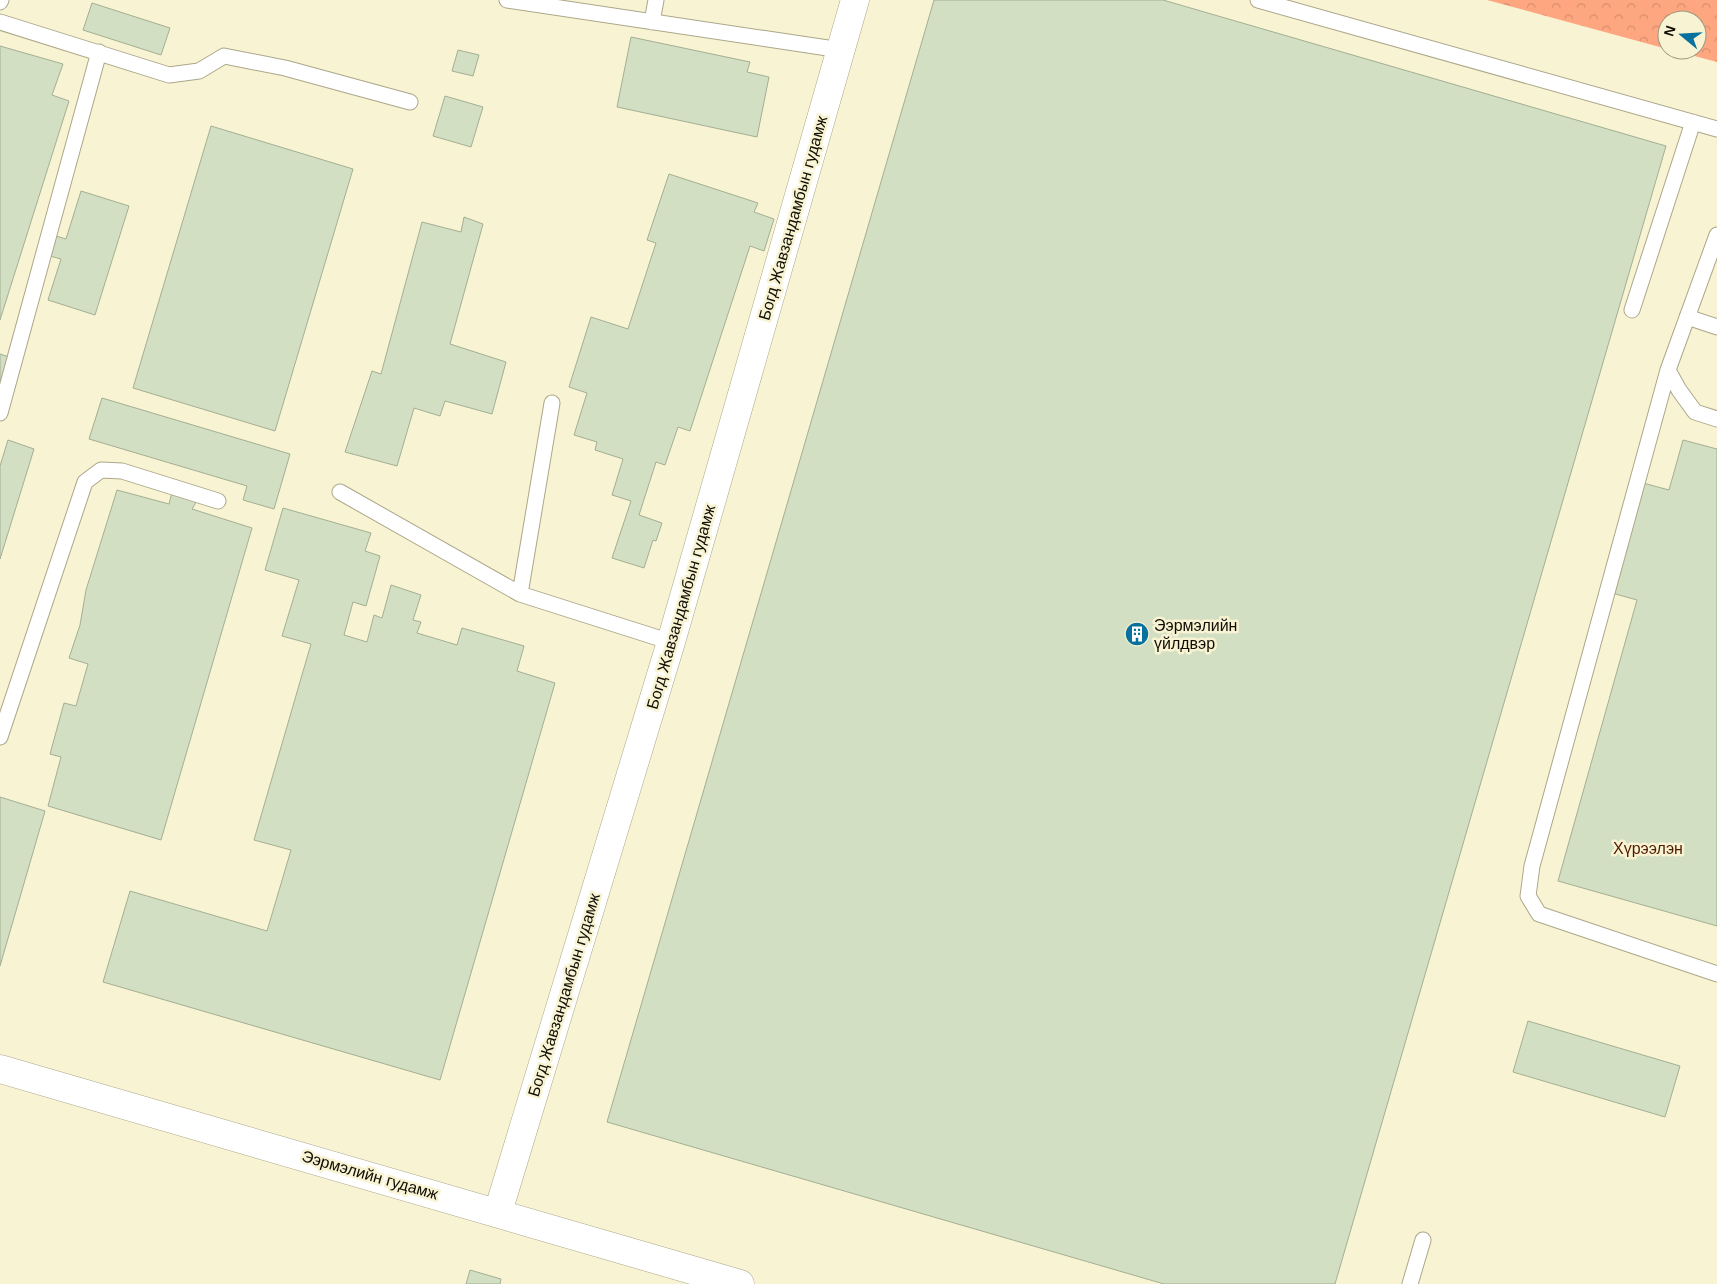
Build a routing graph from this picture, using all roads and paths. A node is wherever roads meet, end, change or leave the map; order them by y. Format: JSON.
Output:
{"nodes":[{"id":1,"x":512,"y":0,"type":"edge"},
{"id":2,"x":656,"y":0,"type":"edge"},
{"id":3,"x":855,"y":0,"type":"edge"},
{"id":4,"x":1258,"y":0,"type":"edge"},
{"id":5,"x":584,"y":6,"type":"edge"},
{"id":6,"x":0,"y":22,"type":"edge"},
{"id":7,"x":652,"y":22,"type":"junction"},
{"id":8,"x":841,"y":50,"type":"junction"},
{"id":9,"x":99,"y":52,"type":"junction"},
{"id":10,"x":410,"y":102,"type":"dead end"},
{"id":11,"x":1693,"y":122,"type":"junction"},
{"id":12,"x":1717,"y":129,"type":"edge"},
{"id":13,"x":1717,"y":235,"type":"edge"},
{"id":14,"x":1632,"y":310,"type":"dead end"},
{"id":15,"x":1687,"y":317,"type":"junction"},
{"id":16,"x":1717,"y":328,"type":"edge"},
{"id":17,"x":1668,"y":370,"type":"junction"},
{"id":18,"x":552,"y":403,"type":"dead end"},
{"id":19,"x":0,"y":413,"type":"edge"},
{"id":20,"x":1717,"y":419,"type":"edge"},
{"id":21,"x":340,"y":492,"type":"dead end"},
{"id":22,"x":218,"y":501,"type":"dead end"},
{"id":23,"x":520,"y":594,"type":"junction"},
{"id":24,"x":671,"y":642,"type":"junction"},
{"id":25,"x":0,"y":737,"type":"edge"},
{"id":26,"x":1717,"y":974,"type":"edge"},
{"id":27,"x":0,"y":1068,"type":"edge"},
{"id":28,"x":498,"y":1212,"type":"junction"},
{"id":29,"x":1423,"y":1240,"type":"dead end"},
{"id":30,"x":740,"y":1284,"type":"edge"},
{"id":31,"x":1410,"y":1284,"type":"edge"}],
"edges":[{"from":1,"to":5,"type":"lane"},
{"from":2,"to":7,"type":"lane"},
{"from":3,"to":8,"type":"street","name":"Богд Жавзандамбын гудамж"},
{"from":4,"to":11,"type":"lane"},
{"from":5,"to":7,"type":"lane"},
{"from":6,"to":9,"type":"lane"},
{"from":7,"to":8,"type":"lane"},
{"from":8,"to":24,"type":"street","name":"Богд Жавзандамбын гудамж"},
{"from":9,"to":10,"type":"lane"},
{"from":9,"to":19,"type":"lane"},
{"from":11,"to":12,"type":"lane"},
{"from":11,"to":14,"type":"lane"},
{"from":13,"to":15,"type":"lane"},
{"from":15,"to":16,"type":"lane"},
{"from":15,"to":17,"type":"lane"},
{"from":17,"to":20,"type":"lane"},
{"from":17,"to":26,"type":"lane"},
{"from":18,"to":23,"type":"lane"},
{"from":21,"to":23,"type":"lane"},
{"from":22,"to":25,"type":"lane"},
{"from":23,"to":24,"type":"lane"},
{"from":24,"to":28,"type":"street","name":"Богд Жавзандамбын гудамж"},
{"from":27,"to":28,"type":"street","name":"Ээрмэлийн гудамж"},
{"from":28,"to":30,"type":"street","name":"Ээрмэлийн гудамж"},
{"from":29,"to":31,"type":"lane"}]}
